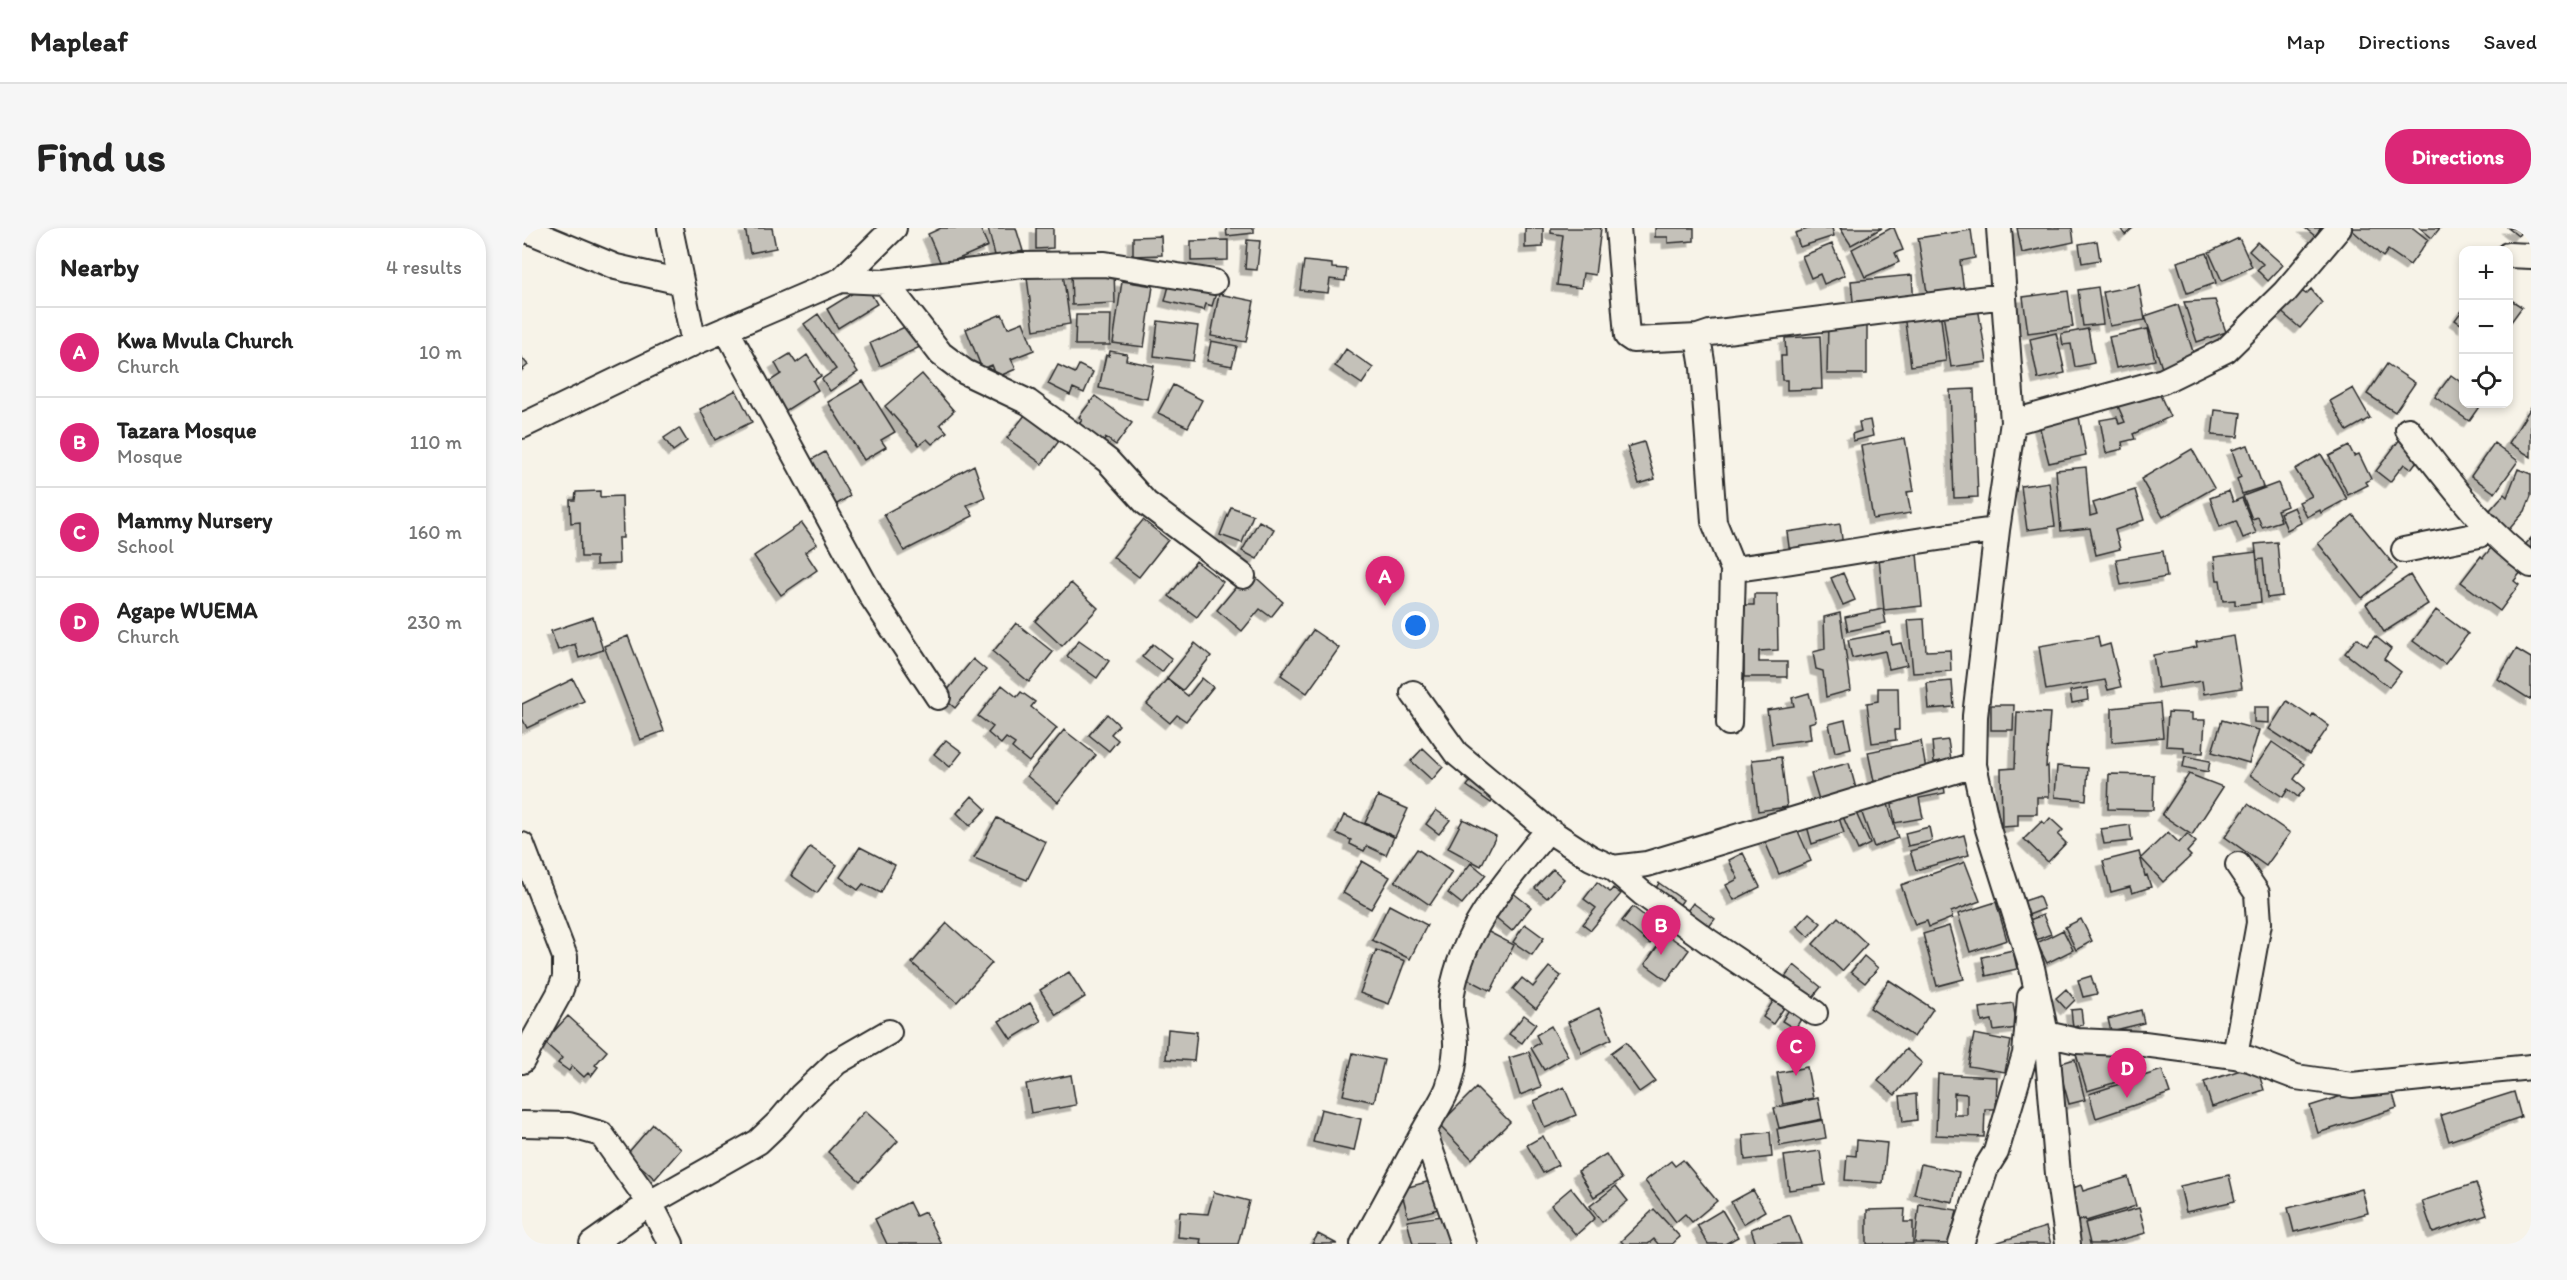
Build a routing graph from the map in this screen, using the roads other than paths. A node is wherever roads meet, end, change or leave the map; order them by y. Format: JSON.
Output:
{"nodes":[{"id":1,"x":522,"y":228,"type":"edge"},
{"id":2,"x":670,"y":228,"type":"edge"},
{"id":3,"x":894,"y":228,"type":"edge"},
{"id":4,"x":1618,"y":228,"type":"edge"},
{"id":5,"x":1999,"y":228,"type":"edge"},
{"id":6,"x":2339,"y":228,"type":"edge"},
{"id":7,"x":2513,"y":255,"type":"edge"},
{"id":8,"x":2531,"y":256,"type":"edge"},
{"id":9,"x":841,"y":280,"type":"junction"},
{"id":10,"x":681,"y":282,"type":"junction"},
{"id":11,"x":885,"y":282,"type":"junction"},
{"id":12,"x":1214,"y":282,"type":"dead end"},
{"id":13,"x":2004,"y":296,"type":"junction"},
{"id":14,"x":726,"y":329,"type":"junction"},
{"id":15,"x":1698,"y":337,"type":"junction"},
{"id":16,"x":694,"y":343,"type":"junction"},
{"id":17,"x":2013,"y":422,"type":"junction"},
{"id":18,"x":522,"y":426,"type":"edge"},
{"id":19,"x":2408,"y":430,"type":"dead end"},
{"id":20,"x":2487,"y":526,"type":"junction"},
{"id":21,"x":1997,"y":530,"type":"junction"},
{"id":22,"x":2404,"y":550,"type":"dead end"},
{"id":23,"x":2531,"y":565,"type":"edge"},
{"id":24,"x":1733,"y":569,"type":"junction"},
{"id":25,"x":1243,"y":576,"type":"dead end"},
{"id":26,"x":1413,"y":693,"type":"dead end"},
{"id":27,"x":938,"y":697,"type":"dead end"},
{"id":28,"x":1729,"y":723,"type":"dead end"},
{"id":29,"x":1974,"y":765,"type":"junction"},
{"id":30,"x":1548,"y":830,"type":"junction"},
{"id":31,"x":522,"y":844,"type":"edge"},
{"id":32,"x":2238,"y":865,"type":"dead end"},
{"id":33,"x":1612,"y":868,"type":"junction"},
{"id":34,"x":2032,"y":968,"type":"junction"},
{"id":35,"x":1815,"y":1013,"type":"dead end"},
{"id":36,"x":889,"y":1032,"type":"dead end"},
{"id":37,"x":2046,"y":1034,"type":"junction"},
{"id":38,"x":2235,"y":1056,"type":"junction"},
{"id":39,"x":522,"y":1061,"type":"edge"},
{"id":40,"x":2531,"y":1067,"type":"edge"},
{"id":41,"x":522,"y":1124,"type":"edge"},
{"id":42,"x":1424,"y":1131,"type":"junction"},
{"id":43,"x":650,"y":1203,"type":"junction"},
{"id":44,"x":592,"y":1244,"type":"edge"},
{"id":45,"x":671,"y":1244,"type":"edge"},
{"id":46,"x":1363,"y":1244,"type":"edge"},
{"id":47,"x":1463,"y":1244,"type":"edge"},
{"id":48,"x":1961,"y":1244,"type":"edge"},
{"id":49,"x":2068,"y":1244,"type":"edge"}],
"edges":[{"from":1,"to":10,"type":"street"},
{"from":2,"to":10,"type":"street"},
{"from":3,"to":9,"type":"street"},
{"from":4,"to":15,"type":"street"},
{"from":5,"to":13,"type":"street"},
{"from":6,"to":17,"type":"street"},
{"from":7,"to":8,"type":"street"},
{"from":9,"to":11,"type":"street"},
{"from":9,"to":14,"type":"street"},
{"from":10,"to":16,"type":"street"},
{"from":11,"to":12,"type":"street"},
{"from":11,"to":25,"type":"street"},
{"from":13,"to":15,"type":"street"},
{"from":13,"to":17,"type":"street"},
{"from":14,"to":16,"type":"street"},
{"from":14,"to":27,"type":"street"},
{"from":15,"to":24,"type":"street"},
{"from":16,"to":18,"type":"street"},
{"from":17,"to":21,"type":"street"},
{"from":19,"to":20,"type":"street"},
{"from":20,"to":22,"type":"street"},
{"from":20,"to":23,"type":"street"},
{"from":21,"to":24,"type":"street"},
{"from":21,"to":29,"type":"street"},
{"from":24,"to":28,"type":"street"},
{"from":26,"to":30,"type":"street"},
{"from":29,"to":33,"type":"street"},
{"from":29,"to":34,"type":"street"},
{"from":30,"to":33,"type":"street"},
{"from":30,"to":42,"type":"street"},
{"from":31,"to":39,"type":"street"},
{"from":32,"to":38,"type":"street"},
{"from":33,"to":35,"type":"street"},
{"from":34,"to":37,"type":"street"},
{"from":34,"to":48,"type":"street"},
{"from":36,"to":43,"type":"street"},
{"from":37,"to":38,"type":"street"},
{"from":37,"to":49,"type":"street"},
{"from":38,"to":40,"type":"street"},
{"from":41,"to":43,"type":"street"},
{"from":42,"to":46,"type":"street"},
{"from":42,"to":47,"type":"street"},
{"from":43,"to":44,"type":"street"},
{"from":43,"to":45,"type":"street"}]}
